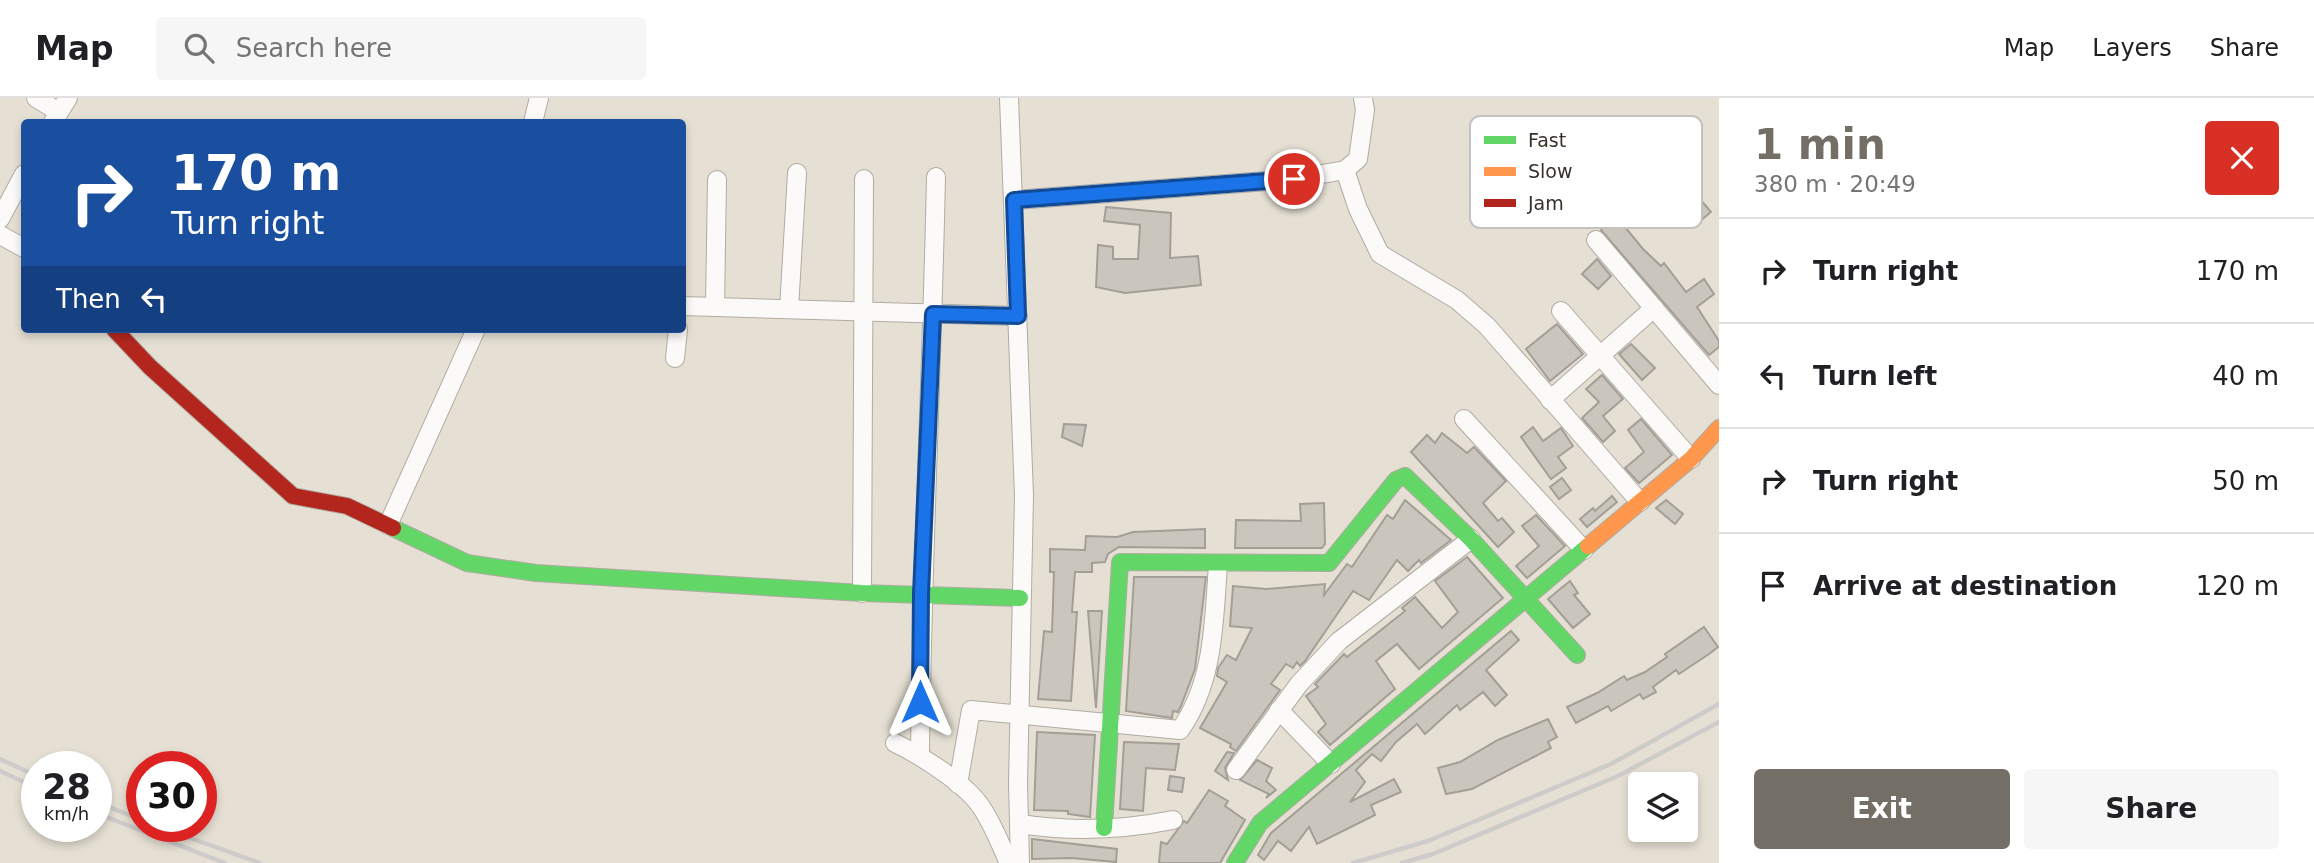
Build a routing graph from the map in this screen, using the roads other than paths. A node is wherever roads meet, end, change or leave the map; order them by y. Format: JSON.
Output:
{"nodes":[{"id":1,"x":36,"y":98,"type":"edge"},
{"id":2,"x":539,"y":98,"type":"edge"},
{"id":3,"x":1009,"y":98,"type":"edge"},
{"id":4,"x":1363,"y":98,"type":"edge"},
{"id":5,"x":60,"y":111,"type":"edge"},
{"id":6,"x":534,"y":119,"type":"edge"},
{"id":7,"x":1345,"y":170,"type":"junction"},
{"id":8,"x":797,"y":173,"type":"dead end"},
{"id":9,"x":936,"y":177,"type":"dead end"},
{"id":10,"x":864,"y":179,"type":"dead end"},
{"id":11,"x":21,"y":180,"type":"edge"},
{"id":12,"x":717,"y":180,"type":"dead end"},
{"id":13,"x":1014,"y":200,"type":"junction"},
{"id":14,"x":0,"y":219,"type":"edge"},
{"id":15,"x":0,"y":235,"type":"edge"},
{"id":16,"x":1596,"y":240,"type":"dead end"},
{"id":17,"x":21,"y":246,"type":"edge"},
{"id":18,"x":686,"y":306,"type":"edge"},
{"id":19,"x":715,"y":307,"type":"junction"},
{"id":20,"x":1654,"y":308,"type":"junction"},
{"id":21,"x":789,"y":309,"type":"junction"},
{"id":22,"x":1561,"y":311,"type":"dead end"},
{"id":23,"x":862,"y":312,"type":"junction"},
{"id":24,"x":933,"y":314,"type":"junction"},
{"id":25,"x":1018,"y":316,"type":"junction"},
{"id":26,"x":118,"y":333,"type":"edge"},
{"id":27,"x":474,"y":333,"type":"edge"},
{"id":28,"x":678,"y":333,"type":"edge"},
{"id":29,"x":1600,"y":355,"type":"junction"},
{"id":30,"x":675,"y":358,"type":"dead end"},
{"id":31,"x":1719,"y":386,"type":"edge"},
{"id":32,"x":1550,"y":400,"type":"junction"},
{"id":33,"x":1464,"y":419,"type":"dead end"},
{"id":34,"x":1719,"y":428,"type":"edge"},
{"id":35,"x":1691,"y":459,"type":"junction"},
{"id":36,"x":1640,"y":502,"type":"junction"},
{"id":37,"x":388,"y":525,"type":"junction"},
{"id":38,"x":1471,"y":539,"type":"junction"},
{"id":39,"x":1584,"y":550,"type":"junction"},
{"id":40,"x":1218,"y":565,"type":"junction"},
{"id":41,"x":862,"y":593,"type":"junction"},
{"id":42,"x":921,"y":594,"type":"junction"},
{"id":43,"x":1020,"y":598,"type":"junction"},
{"id":44,"x":1525,"y":599,"type":"junction"},
{"id":45,"x":1577,"y":655,"type":"dead end"},
{"id":46,"x":1279,"y":710,"type":"junction"},
{"id":47,"x":1019,"y":713,"type":"junction"},
{"id":48,"x":1112,"y":724,"type":"junction"},
{"id":49,"x":895,"y":743,"type":"dead end"},
{"id":50,"x":920,"y":755,"type":"junction"},
{"id":51,"x":1331,"y":764,"type":"junction"},
{"id":52,"x":1236,"y":770,"type":"dead end"},
{"id":53,"x":958,"y":784,"type":"junction"},
{"id":54,"x":1173,"y":820,"type":"dead end"},
{"id":55,"x":1020,"y":824,"type":"junction"},
{"id":56,"x":1104,"y":828,"type":"junction"},
{"id":57,"x":1009,"y":863,"type":"edge"},
{"id":58,"x":1020,"y":863,"type":"edge"},
{"id":59,"x":1235,"y":863,"type":"edge"}],
"edges":[{"from":1,"to":5,"type":"street"},
{"from":2,"to":6,"type":"street"},
{"from":3,"to":13,"type":"street"},
{"from":4,"to":7,"type":"street"},
{"from":7,"to":13,"type":"street"},
{"from":7,"to":32,"type":"street"},
{"from":8,"to":21,"type":"street"},
{"from":9,"to":24,"type":"street"},
{"from":10,"to":23,"type":"street"},
{"from":11,"to":14,"type":"street"},
{"from":12,"to":19,"type":"street"},
{"from":13,"to":25,"type":"street"},
{"from":15,"to":17,"type":"street"},
{"from":16,"to":20,"type":"street"},
{"from":18,"to":19,"type":"street"},
{"from":19,"to":21,"type":"street"},
{"from":20,"to":29,"type":"street"},
{"from":20,"to":31,"type":"street"},
{"from":21,"to":23,"type":"street"},
{"from":22,"to":29,"type":"street"},
{"from":23,"to":24,"type":"street"},
{"from":23,"to":41,"type":"street"},
{"from":24,"to":25,"type":"street"},
{"from":24,"to":42,"type":"street"},
{"from":25,"to":43,"type":"street"},
{"from":26,"to":37,"type":"street"},
{"from":27,"to":37,"type":"street"},
{"from":28,"to":30,"type":"street"},
{"from":29,"to":32,"type":"street"},
{"from":29,"to":35,"type":"street"},
{"from":32,"to":36,"type":"street"},
{"from":33,"to":39,"type":"street"},
{"from":34,"to":35,"type":"street"},
{"from":35,"to":36,"type":"street"},
{"from":36,"to":39,"type":"street"},
{"from":37,"to":41,"type":"street"},
{"from":38,"to":40,"type":"street"},
{"from":38,"to":44,"type":"street"},
{"from":38,"to":46,"type":"street"},
{"from":39,"to":44,"type":"street"},
{"from":40,"to":48,"type":"street"},
{"from":40,"to":48,"type":"street"},
{"from":41,"to":42,"type":"street"},
{"from":42,"to":43,"type":"street"},
{"from":42,"to":50,"type":"street"},
{"from":43,"to":47,"type":"street"},
{"from":44,"to":45,"type":"street"},
{"from":44,"to":51,"type":"street"},
{"from":46,"to":51,"type":"street"},
{"from":46,"to":52,"type":"street"},
{"from":47,"to":48,"type":"street"},
{"from":47,"to":53,"type":"street"},
{"from":47,"to":55,"type":"street"},
{"from":48,"to":56,"type":"street"},
{"from":49,"to":50,"type":"street"},
{"from":50,"to":53,"type":"street"},
{"from":51,"to":59,"type":"street"},
{"from":53,"to":57,"type":"street"},
{"from":54,"to":56,"type":"street"},
{"from":55,"to":56,"type":"street"},
{"from":55,"to":58,"type":"street"}]}
